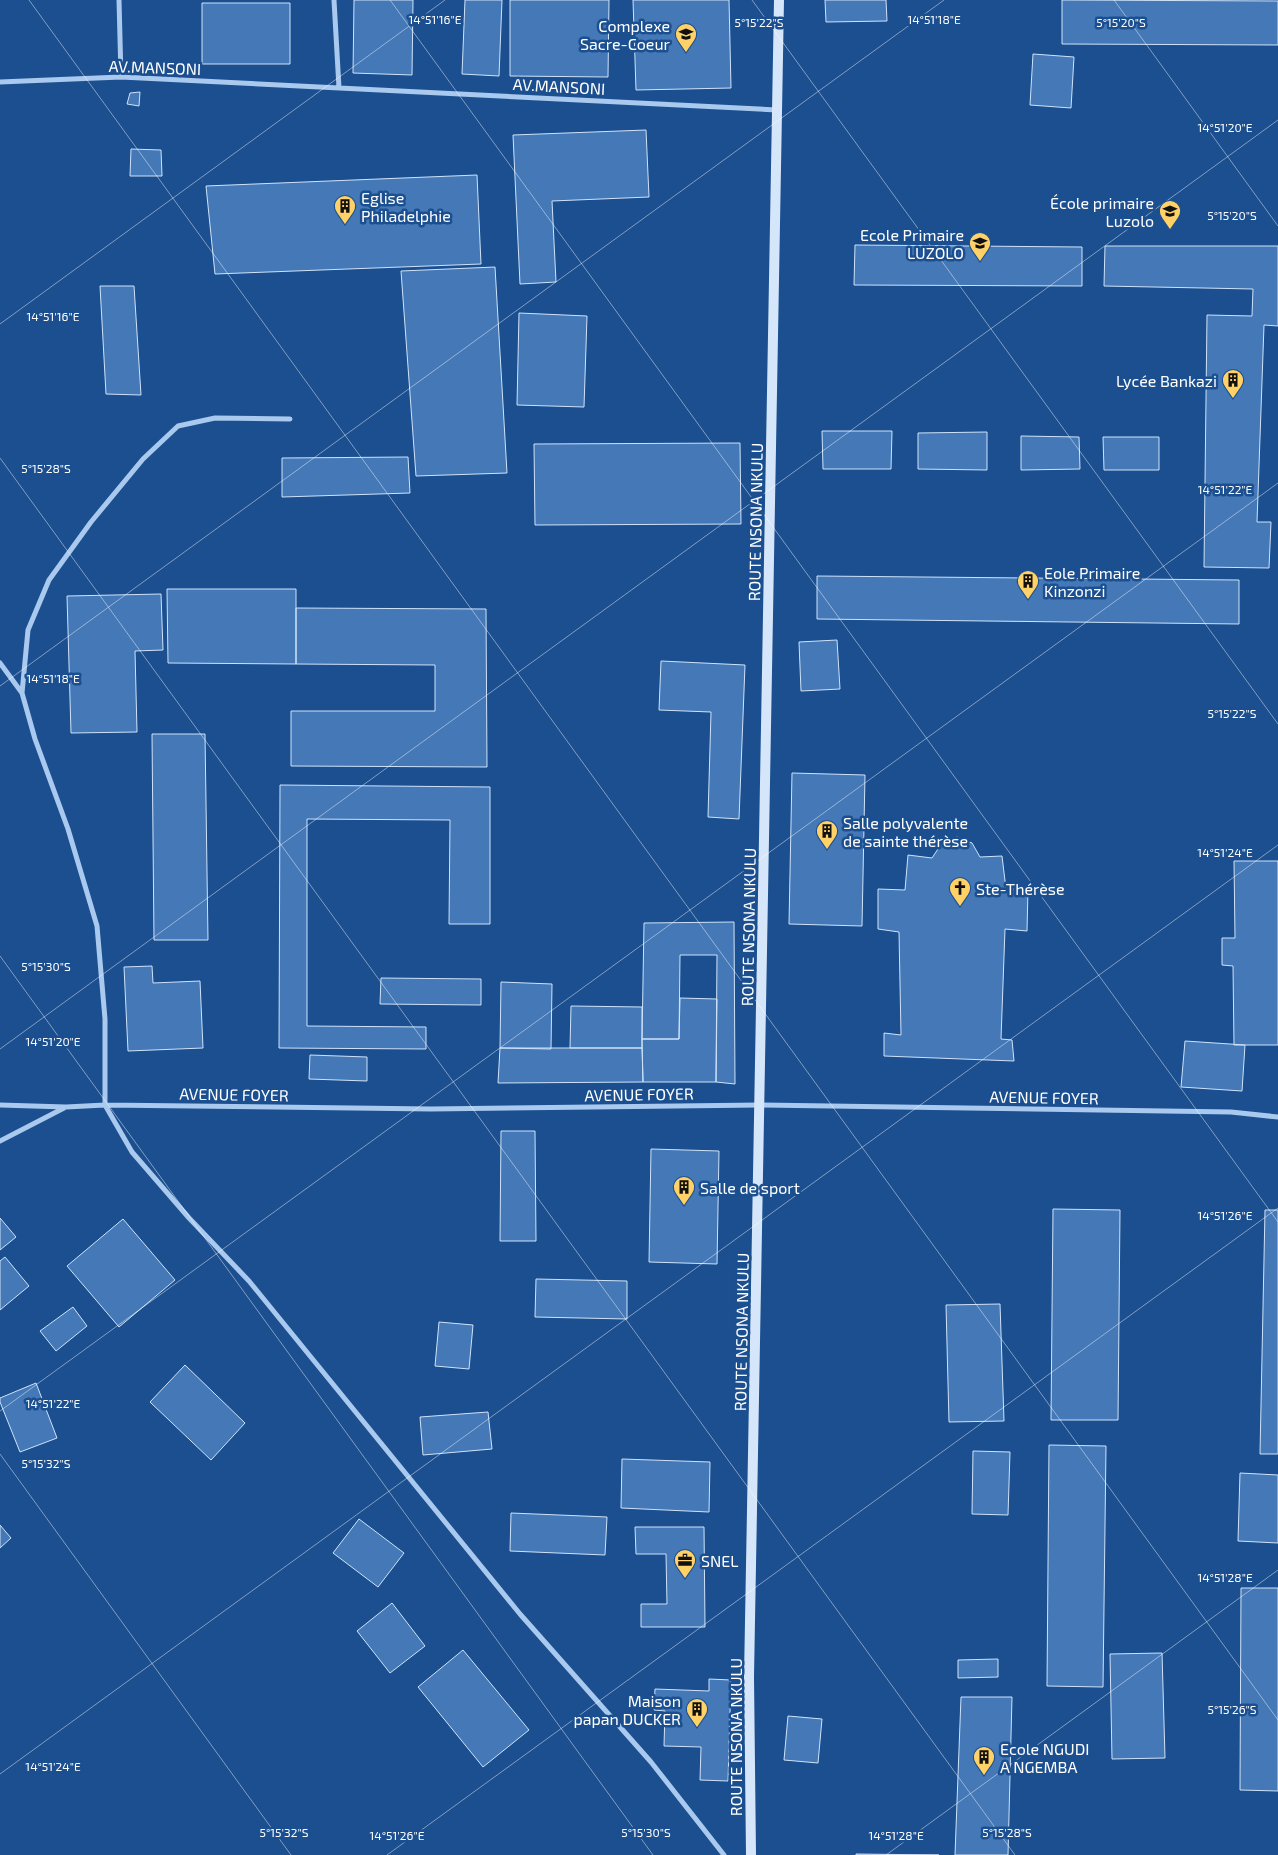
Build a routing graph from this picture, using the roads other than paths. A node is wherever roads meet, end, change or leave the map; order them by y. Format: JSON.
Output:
{"nodes":[{"id":1,"x":118,"y":0,"type":"edge"},
{"id":2,"x":334,"y":0,"type":"edge"},
{"id":3,"x":780,"y":0,"type":"edge"},
{"id":4,"x":121,"y":77,"type":"junction"},
{"id":5,"x":0,"y":82,"type":"edge"},
{"id":6,"x":339,"y":88,"type":"junction"},
{"id":7,"x":778,"y":110,"type":"junction"},
{"id":8,"x":290,"y":419,"type":"dead end"},
{"id":9,"x":0,"y":663,"type":"edge"},
{"id":10,"x":22,"y":694,"type":"junction"},
{"id":11,"x":0,"y":1105,"type":"edge"},
{"id":12,"x":105,"y":1105,"type":"junction"},
{"id":13,"x":760,"y":1105,"type":"junction"},
{"id":14,"x":66,"y":1108,"type":"junction"},
{"id":15,"x":1278,"y":1117,"type":"edge"},
{"id":16,"x":0,"y":1141,"type":"edge"},
{"id":17,"x":724,"y":1855,"type":"edge"},
{"id":18,"x":751,"y":1855,"type":"edge"}],
"edges":[{"from":1,"to":4,"type":"street"},
{"from":2,"to":6,"type":"street"},
{"from":3,"to":7,"type":"street","name":"ROUTE NSONA NKULU"},
{"from":4,"to":5,"type":"street","name":"AV.MANSONI"},
{"from":4,"to":6,"type":"street","name":"AV.MANSONI"},
{"from":6,"to":7,"type":"street","name":"AV.MANSONI"},
{"from":7,"to":13,"type":"street","name":"ROUTE NSONA NKULU"},
{"from":8,"to":10,"type":"street"},
{"from":9,"to":10,"type":"street"},
{"from":10,"to":12,"type":"street"},
{"from":11,"to":14,"type":"street","name":"AVENUE FOYER"},
{"from":12,"to":13,"type":"street","name":"AVENUE FOYER"},
{"from":12,"to":14,"type":"street","name":"AVENUE FOYER"},
{"from":12,"to":17,"type":"street"},
{"from":13,"to":15,"type":"street","name":"AVENUE FOYER"},
{"from":13,"to":18,"type":"street","name":"ROUTE NSONA NKULU"},
{"from":14,"to":16,"type":"street"}]}
